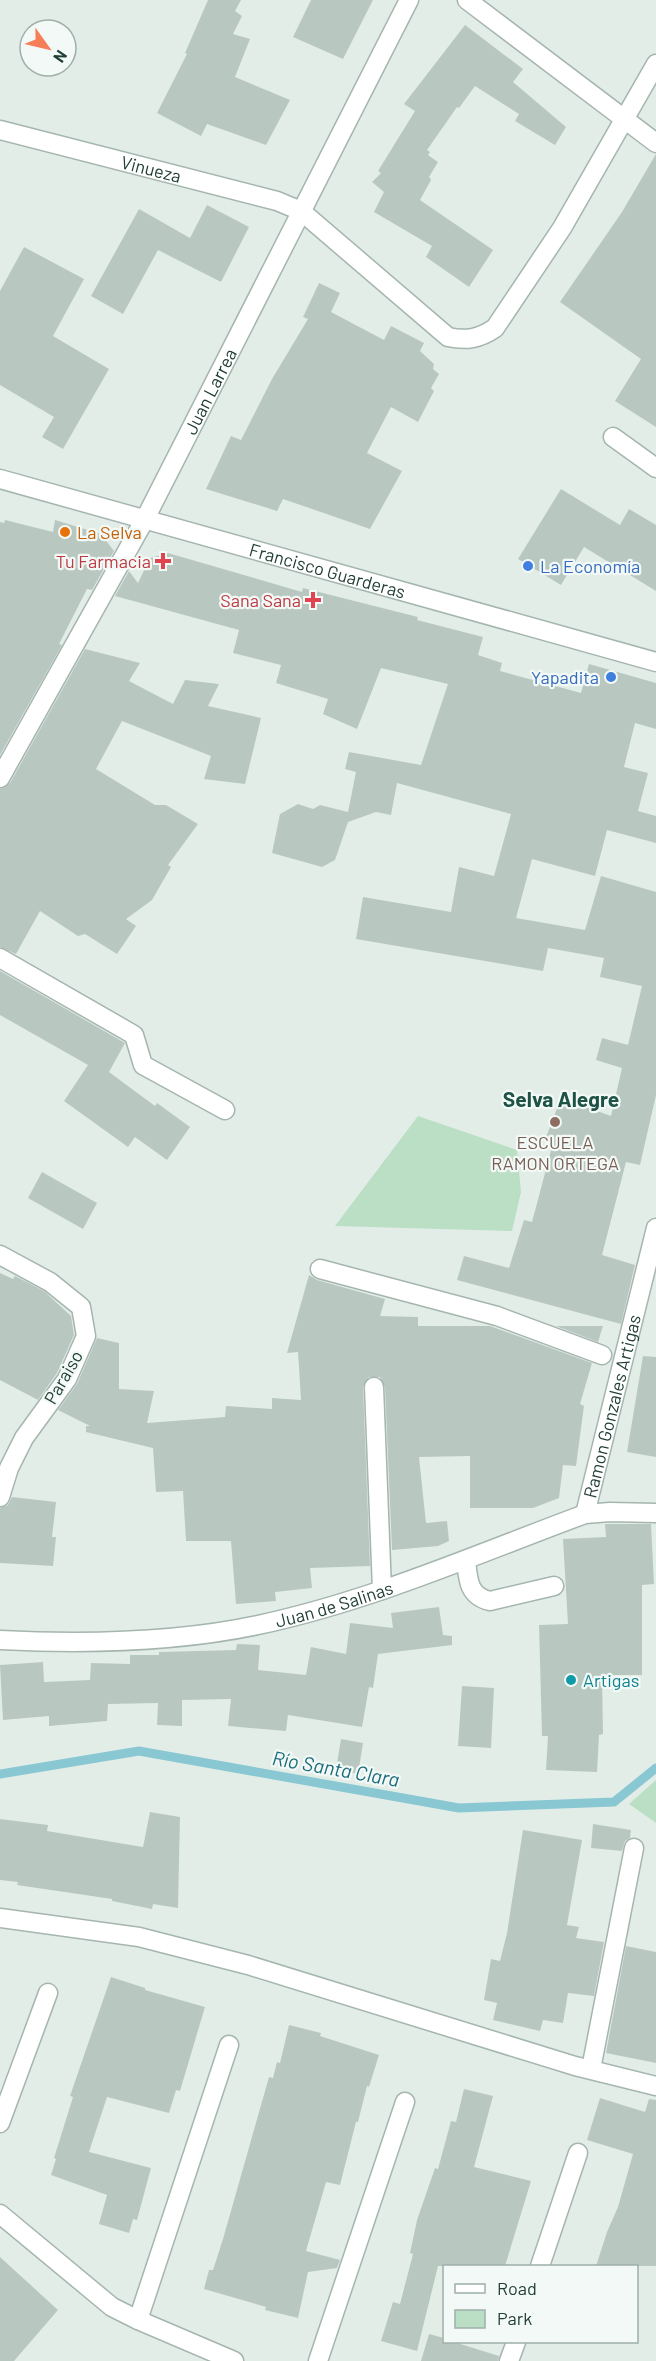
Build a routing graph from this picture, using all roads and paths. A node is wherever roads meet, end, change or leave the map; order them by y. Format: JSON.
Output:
{"nodes":[{"id":1,"x":409,"y":0,"type":"edge"},
{"id":2,"x":467,"y":0,"type":"edge"},
{"id":3,"x":656,"y":64,"type":"edge"},
{"id":4,"x":624,"y":119,"type":"junction"},
{"id":5,"x":0,"y":130,"type":"edge"},
{"id":6,"x":656,"y":143,"type":"edge"},
{"id":7,"x":301,"y":211,"type":"junction"},
{"id":8,"x":614,"y":437,"type":"dead end"},
{"id":9,"x":656,"y":468,"type":"edge"},
{"id":10,"x":0,"y":479,"type":"edge"},
{"id":11,"x":145,"y":519,"type":"junction"},
{"id":12,"x":656,"y":662,"type":"edge"},
{"id":13,"x":0,"y":778,"type":"edge"},
{"id":14,"x":0,"y":958,"type":"edge"},
{"id":15,"x":225,"y":1110,"type":"dead end"},
{"id":16,"x":656,"y":1228,"type":"edge"},
{"id":17,"x":0,"y":1255,"type":"edge"},
{"id":18,"x":320,"y":1269,"type":"dead end"},
{"id":19,"x":602,"y":1355,"type":"dead end"},
{"id":20,"x":374,"y":1387,"type":"dead end"},
{"id":21,"x":0,"y":1497,"type":"edge"},
{"id":22,"x":585,"y":1514,"type":"junction"},
{"id":23,"x":656,"y":1514,"type":"edge"},
{"id":24,"x":466,"y":1560,"type":"junction"},
{"id":25,"x":554,"y":1586,"type":"dead end"},
{"id":26,"x":382,"y":1590,"type":"junction"},
{"id":27,"x":0,"y":1640,"type":"edge"},
{"id":28,"x":634,"y":1848,"type":"dead end"},
{"id":29,"x":0,"y":1918,"type":"edge"},
{"id":30,"x":48,"y":1993,"type":"dead end"},
{"id":31,"x":229,"y":2045,"type":"dead end"},
{"id":32,"x":591,"y":2069,"type":"junction"},
{"id":33,"x":656,"y":2086,"type":"edge"},
{"id":34,"x":405,"y":2102,"type":"dead end"},
{"id":35,"x":0,"y":2123,"type":"edge"},
{"id":36,"x":578,"y":2153,"type":"dead end"},
{"id":37,"x":0,"y":2214,"type":"edge"},
{"id":38,"x":540,"y":2265,"type":"edge"},
{"id":39,"x":138,"y":2320,"type":"junction"},
{"id":40,"x":516,"y":2343,"type":"edge"},
{"id":41,"x":234,"y":2361,"type":"edge"},
{"id":42,"x":318,"y":2361,"type":"edge"},
{"id":43,"x":509,"y":2361,"type":"edge"}],
"edges":[{"from":1,"to":7,"type":"street","name":"Juan Larrea"},
{"from":2,"to":4,"type":"street"},
{"from":3,"to":4,"type":"street","name":"Vinueza"},
{"from":4,"to":6,"type":"street"},
{"from":4,"to":7,"type":"street","name":"Vinueza"},
{"from":5,"to":7,"type":"street","name":"Vinueza"},
{"from":7,"to":11,"type":"street","name":"Juan Larrea"},
{"from":8,"to":9,"type":"street"},
{"from":10,"to":11,"type":"street","name":"Francisco Guarderas"},
{"from":11,"to":12,"type":"street","name":"Francisco Guarderas"},
{"from":11,"to":13,"type":"street","name":"Juan Larrea"},
{"from":14,"to":15,"type":"street"},
{"from":16,"to":22,"type":"street","name":"Ramon Gonzales Artigas"},
{"from":17,"to":21,"type":"street","name":"Paraiso"},
{"from":18,"to":19,"type":"street"},
{"from":20,"to":26,"type":"street"},
{"from":22,"to":23,"type":"street","name":"Juan de Salinas"},
{"from":22,"to":24,"type":"street","name":"Juan de Salinas"},
{"from":24,"to":25,"type":"street"},
{"from":24,"to":26,"type":"street","name":"Juan de Salinas"},
{"from":26,"to":27,"type":"street","name":"Juan de Salinas"},
{"from":28,"to":32,"type":"street"},
{"from":29,"to":32,"type":"street"},
{"from":30,"to":35,"type":"street"},
{"from":31,"to":39,"type":"street"},
{"from":32,"to":33,"type":"street"},
{"from":34,"to":42,"type":"street"},
{"from":36,"to":38,"type":"street"},
{"from":37,"to":39,"type":"street"},
{"from":39,"to":41,"type":"street"},
{"from":40,"to":43,"type":"street"}]}
